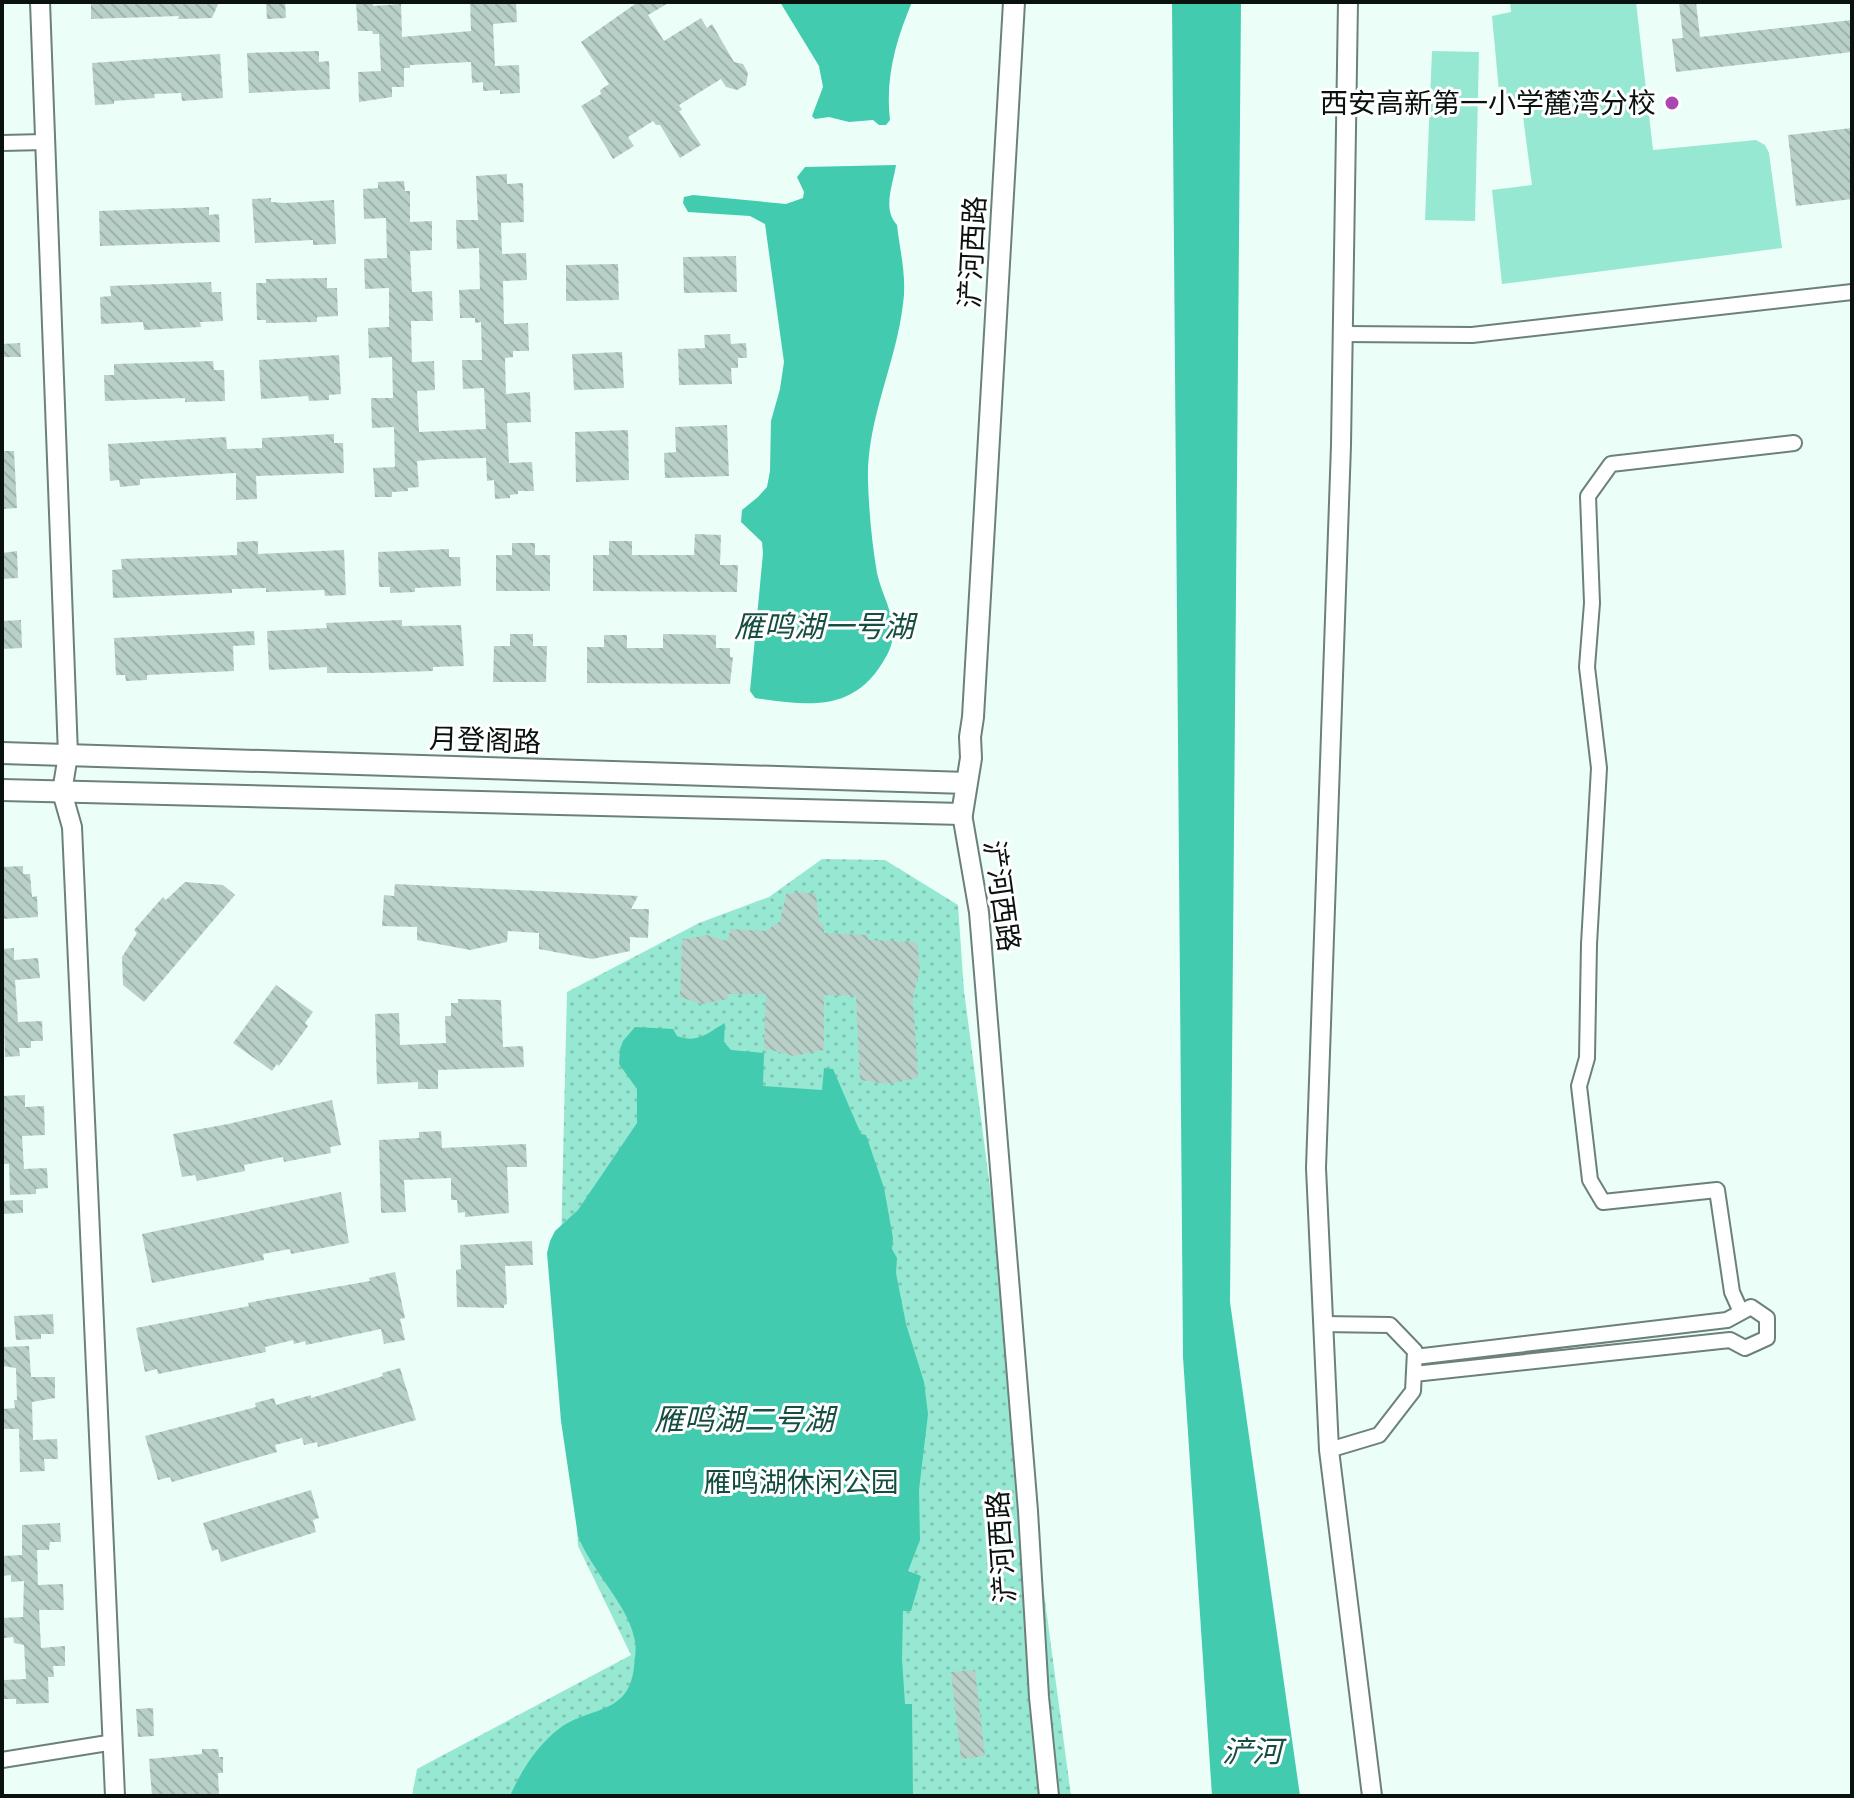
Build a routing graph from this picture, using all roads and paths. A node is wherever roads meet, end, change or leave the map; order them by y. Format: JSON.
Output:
{"nodes":[{"id":1,"x":40,"y":2,"type":"edge"},
{"id":2,"x":1014,"y":2,"type":"edge"},
{"id":3,"x":1348,"y":2,"type":"edge"},
{"id":4,"x":45,"y":142,"type":"junction"},
{"id":5,"x":2,"y":143,"type":"edge"},
{"id":6,"x":1852,"y":292,"type":"edge"},
{"id":7,"x":1343,"y":334,"type":"junction"},
{"id":8,"x":1794,"y":443,"type":"dead end"},
{"id":9,"x":2,"y":753,"type":"edge"},
{"id":10,"x":68,"y":755,"type":"junction"},
{"id":11,"x":967,"y":783,"type":"junction"},
{"id":12,"x":2,"y":790,"type":"edge"},
{"id":13,"x":62,"y":792,"type":"junction"},
{"id":14,"x":962,"y":814,"type":"junction"},
{"id":15,"x":1741,"y":1312,"type":"junction"},
{"id":16,"x":1322,"y":1324,"type":"junction"},
{"id":17,"x":1415,"y":1357,"type":"junction"},
{"id":18,"x":1414,"y":1374,"type":"junction"},
{"id":19,"x":1329,"y":1450,"type":"junction"},
{"id":20,"x":114,"y":1742,"type":"junction"},
{"id":21,"x":2,"y":1760,"type":"edge"},
{"id":22,"x":115,"y":1796,"type":"edge"},
{"id":23,"x":1049,"y":1796,"type":"edge"},
{"id":24,"x":1372,"y":1796,"type":"edge"}],
"edges":[{"from":1,"to":4,"type":"street"},
{"from":2,"to":11,"type":"main road","name":"浐河西路"},
{"from":3,"to":7,"type":"street"},
{"from":4,"to":5,"type":"street"},
{"from":4,"to":10,"type":"street"},
{"from":6,"to":7,"type":"street"},
{"from":7,"to":16,"type":"street"},
{"from":8,"to":15,"type":"street"},
{"from":9,"to":10,"type":"main road","name":"月登阁路"},
{"from":10,"to":11,"type":"main road","name":"月登阁路"},
{"from":10,"to":13,"type":"street"},
{"from":11,"to":14,"type":"main road","name":"浐河西路"},
{"from":12,"to":13,"type":"main road"},
{"from":13,"to":14,"type":"main road"},
{"from":13,"to":20,"type":"street"},
{"from":14,"to":23,"type":"street","name":"浐河西路"},
{"from":15,"to":17,"type":"street"},
{"from":15,"to":18,"type":"street"},
{"from":16,"to":17,"type":"street"},
{"from":16,"to":19,"type":"street"},
{"from":17,"to":18,"type":"street"},
{"from":18,"to":19,"type":"street"},
{"from":19,"to":24,"type":"street"},
{"from":20,"to":21,"type":"street"},
{"from":20,"to":22,"type":"street"}]}
